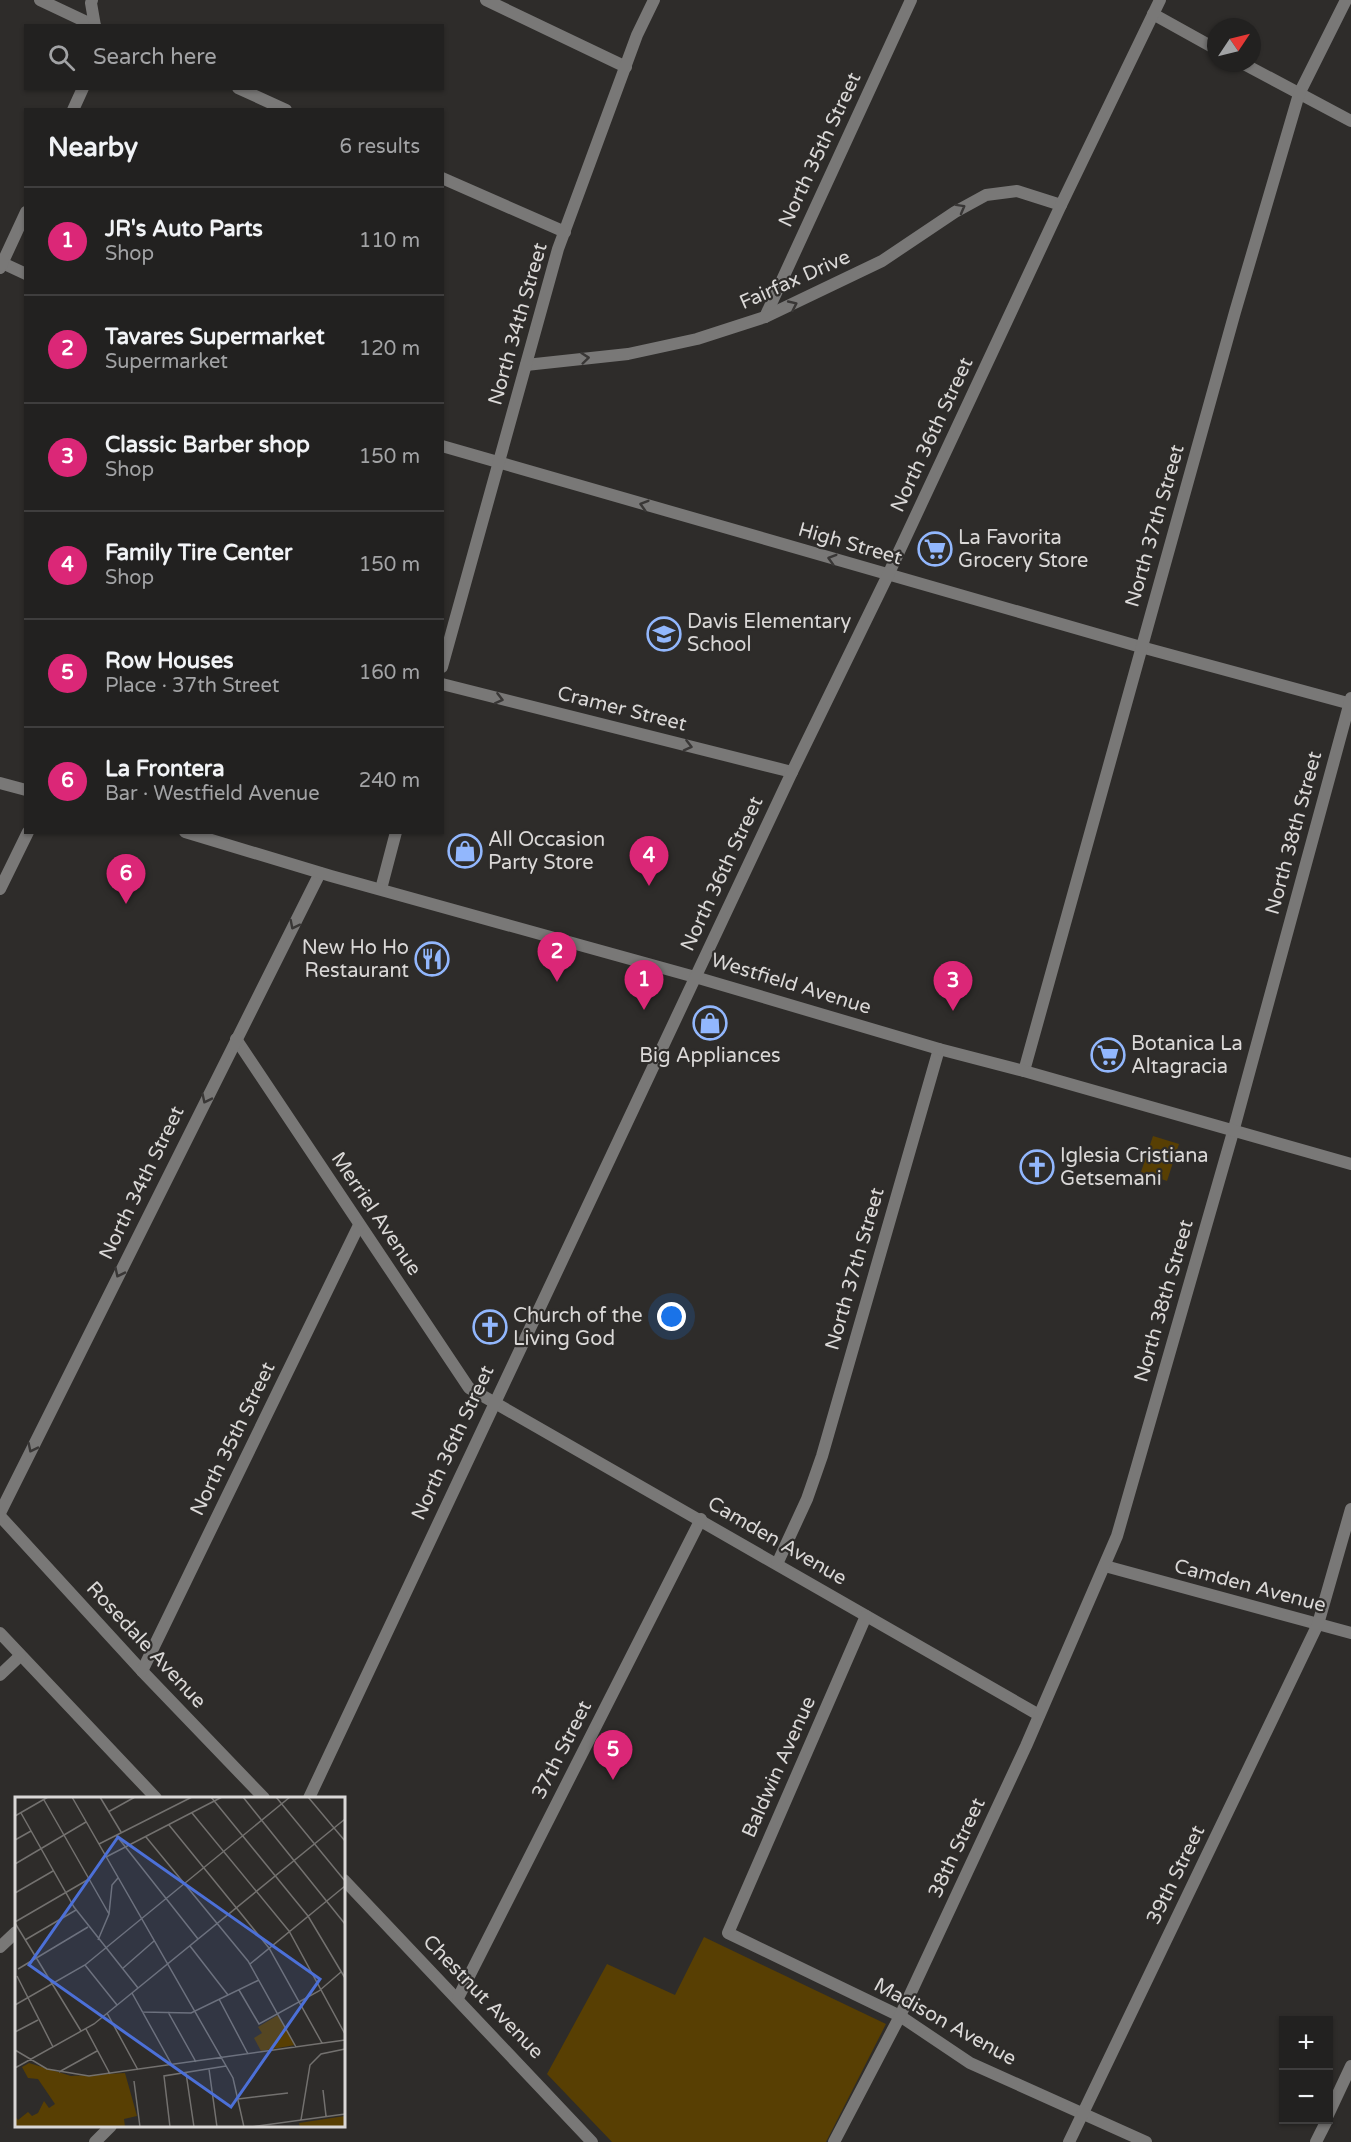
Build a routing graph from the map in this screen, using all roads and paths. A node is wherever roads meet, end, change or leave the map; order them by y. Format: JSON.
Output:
{"nodes":[{"id":1,"x":40,"y":0,"type":"edge"},
{"id":2,"x":92,"y":0,"type":"edge"},
{"id":3,"x":486,"y":0,"type":"edge"},
{"id":4,"x":654,"y":0,"type":"edge"},
{"id":5,"x":1160,"y":0,"type":"edge"},
{"id":6,"x":1346,"y":0,"type":"edge"},
{"id":7,"x":908,"y":1,"type":"edge"},
{"id":8,"x":1153,"y":14,"type":"junction"},
{"id":9,"x":91,"y":24,"type":"edge"},
{"id":10,"x":95,"y":24,"type":"edge"},
{"id":11,"x":1207,"y":44,"type":"edge"},
{"id":12,"x":626,"y":67,"type":"junction"},
{"id":13,"x":1259,"y":72,"type":"edge"},
{"id":14,"x":81,"y":90,"type":"edge"},
{"id":15,"x":242,"y":90,"type":"edge"},
{"id":16,"x":1299,"y":94,"type":"junction"},
{"id":17,"x":74,"y":108,"type":"edge"},
{"id":18,"x":282,"y":108,"type":"edge"},
{"id":19,"x":1351,"y":121,"type":"edge"},
{"id":20,"x":444,"y":179,"type":"edge"},
{"id":21,"x":1061,"y":205,"type":"junction"},
{"id":22,"x":24,"y":216,"type":"edge"},
{"id":23,"x":565,"y":232,"type":"junction"},
{"id":24,"x":1,"y":264,"type":"edge"},
{"id":25,"x":24,"y":273,"type":"edge"},
{"id":26,"x":765,"y":317,"type":"junction"},
{"id":27,"x":526,"y":365,"type":"junction"},
{"id":28,"x":444,"y":447,"type":"edge"},
{"id":29,"x":499,"y":463,"type":"junction"},
{"id":30,"x":888,"y":575,"type":"junction"},
{"id":31,"x":1141,"y":647,"type":"junction"},
{"id":32,"x":444,"y":660,"type":"edge"},
{"id":33,"x":444,"y":685,"type":"edge"},
{"id":34,"x":1350,"y":702,"type":"edge"},
{"id":35,"x":792,"y":772,"type":"junction"},
{"id":36,"x":0,"y":783,"type":"edge"},
{"id":37,"x":24,"y":789,"type":"edge"},
{"id":38,"x":27,"y":834,"type":"edge"},
{"id":39,"x":192,"y":834,"type":"edge"},
{"id":40,"x":395,"y":834,"type":"edge"},
{"id":41,"x":320,"y":873,"type":"junction"},
{"id":42,"x":0,"y":889,"type":"edge"},
{"id":43,"x":381,"y":889,"type":"junction"},
{"id":44,"x":695,"y":977,"type":"junction"},
{"id":45,"x":236,"y":1039,"type":"junction"},
{"id":46,"x":939,"y":1049,"type":"junction"},
{"id":47,"x":1024,"y":1071,"type":"junction"},
{"id":48,"x":1233,"y":1132,"type":"junction"},
{"id":49,"x":1351,"y":1164,"type":"edge"},
{"id":50,"x":359,"y":1225,"type":"junction"},
{"id":51,"x":493,"y":1403,"type":"junction"},
{"id":52,"x":1351,"y":1509,"type":"edge"},
{"id":53,"x":0,"y":1514,"type":"edge"},
{"id":54,"x":701,"y":1519,"type":"junction"},
{"id":55,"x":777,"y":1564,"type":"junction"},
{"id":56,"x":1105,"y":1566,"type":"junction"},
{"id":57,"x":866,"y":1616,"type":"junction"},
{"id":58,"x":1318,"y":1624,"type":"junction"},
{"id":59,"x":1351,"y":1633,"type":"edge"},
{"id":60,"x":0,"y":1634,"type":"edge"},
{"id":61,"x":20,"y":1656,"type":"junction"},
{"id":62,"x":142,"y":1671,"type":"junction"},
{"id":63,"x":0,"y":1675,"type":"edge"},
{"id":64,"x":1039,"y":1715,"type":"junction"},
{"id":65,"x":155,"y":1797,"type":"edge"},
{"id":66,"x":263,"y":1797,"type":"edge"},
{"id":67,"x":309,"y":1797,"type":"edge"},
{"id":68,"x":345,"y":1882,"type":"edge"},
{"id":69,"x":15,"y":1933,"type":"edge"},
{"id":70,"x":728,"y":1933,"type":"joint"},
{"id":71,"x":0,"y":1947,"type":"edge"},
{"id":72,"x":458,"y":1998,"type":"junction"},
{"id":73,"x":900,"y":2016,"type":"junction"},
{"id":74,"x":1351,"y":2066,"type":"edge"},
{"id":75,"x":1333,"y":2106,"type":"edge"},
{"id":76,"x":1083,"y":2114,"type":"junction"},
{"id":77,"x":1325,"y":2124,"type":"edge"},
{"id":78,"x":110,"y":2127,"type":"edge"},
{"id":79,"x":95,"y":2142,"type":"edge"},
{"id":80,"x":592,"y":2142,"type":"edge"},
{"id":81,"x":834,"y":2142,"type":"edge"},
{"id":82,"x":1069,"y":2142,"type":"edge"},
{"id":83,"x":1146,"y":2142,"type":"edge"},
{"id":84,"x":1316,"y":2142,"type":"edge"}],
"edges":[{"from":1,"to":9,"type":"street"},
{"from":2,"to":10,"type":"street"},
{"from":3,"to":12,"type":"street"},
{"from":4,"to":12,"type":"street","name":"North 34th Street"},
{"from":5,"to":8,"type":"street","name":"North 36th Street"},
{"from":6,"to":16,"type":"street","name":"North 37th Street"},
{"from":7,"to":26,"type":"street","name":"North 35th Street"},
{"from":8,"to":11,"type":"street"},
{"from":8,"to":21,"type":"street","name":"North 36th Street"},
{"from":12,"to":23,"type":"street","name":"North 34th Street"},
{"from":13,"to":16,"type":"street"},
{"from":14,"to":17,"type":"street"},
{"from":15,"to":18,"type":"street"},
{"from":16,"to":19,"type":"street"},
{"from":16,"to":31,"type":"street","name":"North 37th Street"},
{"from":20,"to":23,"type":"street"},
{"from":26,"to":21,"type":"street","name":"Fairfax Drive","one_way":true},
{"from":21,"to":30,"type":"street","name":"North 36th Street"},
{"from":22,"to":24,"type":"street"},
{"from":23,"to":27,"type":"street","name":"North 34th Street"},
{"from":24,"to":25,"type":"street"},
{"from":27,"to":26,"type":"street","name":"Fairfax Drive","one_way":true},
{"from":27,"to":29,"type":"street","name":"North 34th Street"},
{"from":28,"to":29,"type":"street","name":"High Street"},
{"from":30,"to":29,"type":"street","name":"High Street","one_way":true},
{"from":29,"to":32,"type":"street","name":"North 34th Street"},
{"from":30,"to":31,"type":"street","name":"High Street"},
{"from":30,"to":35,"type":"street","name":"North 36th Street"},
{"from":31,"to":34,"type":"street","name":"High Street"},
{"from":31,"to":47,"type":"street","name":"North 37th Street"},
{"from":33,"to":35,"type":"street","name":"Cramer Street","one_way":true},
{"from":34,"to":48,"type":"street","name":"North 38th Street"},
{"from":35,"to":44,"type":"street","name":"North 36th Street"},
{"from":36,"to":37,"type":"street"},
{"from":38,"to":42,"type":"street"},
{"from":39,"to":41,"type":"street","name":"Westfield Avenue"},
{"from":40,"to":43,"type":"street"},
{"from":41,"to":43,"type":"street","name":"Westfield Avenue"},
{"from":41,"to":45,"type":"street","name":"North 34th Street","one_way":true},
{"from":43,"to":44,"type":"street","name":"Westfield Avenue"},
{"from":44,"to":46,"type":"street","name":"Westfield Avenue"},
{"from":44,"to":51,"type":"street","name":"North 36th Street"},
{"from":45,"to":50,"type":"street","name":"Merriel Avenue"},
{"from":45,"to":53,"type":"street","name":"North 34th Street","one_way":true},
{"from":46,"to":47,"type":"street","name":"Westfield Avenue"},
{"from":46,"to":55,"type":"street","name":"North 37th Street"},
{"from":47,"to":48,"type":"street","name":"Westfield Avenue"},
{"from":48,"to":49,"type":"street","name":"Westfield Avenue"},
{"from":48,"to":56,"type":"street","name":"North 38th Street"},
{"from":50,"to":51,"type":"street","name":"Merriel Avenue"},
{"from":50,"to":62,"type":"street","name":"North 35th Street"},
{"from":51,"to":54,"type":"street","name":"Camden Avenue"},
{"from":51,"to":67,"type":"street","name":"North 36th Street"},
{"from":52,"to":58,"type":"street","name":"39th Street"},
{"from":53,"to":62,"type":"street","name":"Rosedale Avenue"},
{"from":54,"to":55,"type":"street","name":"Camden Avenue"},
{"from":54,"to":72,"type":"street","name":"37th Street"},
{"from":55,"to":57,"type":"street","name":"Camden Avenue"},
{"from":56,"to":58,"type":"street","name":"Camden Avenue"},
{"from":56,"to":64,"type":"street","name":"38th Street"},
{"from":57,"to":64,"type":"street","name":"Camden Avenue"},
{"from":57,"to":70,"type":"street","name":"Baldwin Avenue"},
{"from":58,"to":59,"type":"street","name":"Camden Avenue"},
{"from":58,"to":76,"type":"street","name":"39th Street"},
{"from":60,"to":61,"type":"street"},
{"from":61,"to":63,"type":"street"},
{"from":61,"to":65,"type":"street"},
{"from":62,"to":66,"type":"street","name":"Rosedale Avenue"},
{"from":64,"to":73,"type":"street","name":"38th Street"},
{"from":68,"to":72,"type":"street","name":"Chestnut Avenue"},
{"from":69,"to":71,"type":"street"},
{"from":70,"to":73,"type":"street","name":"Madison Avenue"},
{"from":72,"to":80,"type":"street","name":"Chestnut Avenue"},
{"from":73,"to":76,"type":"street","name":"Madison Avenue"},
{"from":73,"to":81,"type":"street","name":"38th Street"},
{"from":74,"to":75,"type":"street"},
{"from":76,"to":82,"type":"street","name":"39th Street"},
{"from":76,"to":83,"type":"street","name":"Madison Avenue"},
{"from":77,"to":84,"type":"street"},
{"from":78,"to":79,"type":"street"}]}
